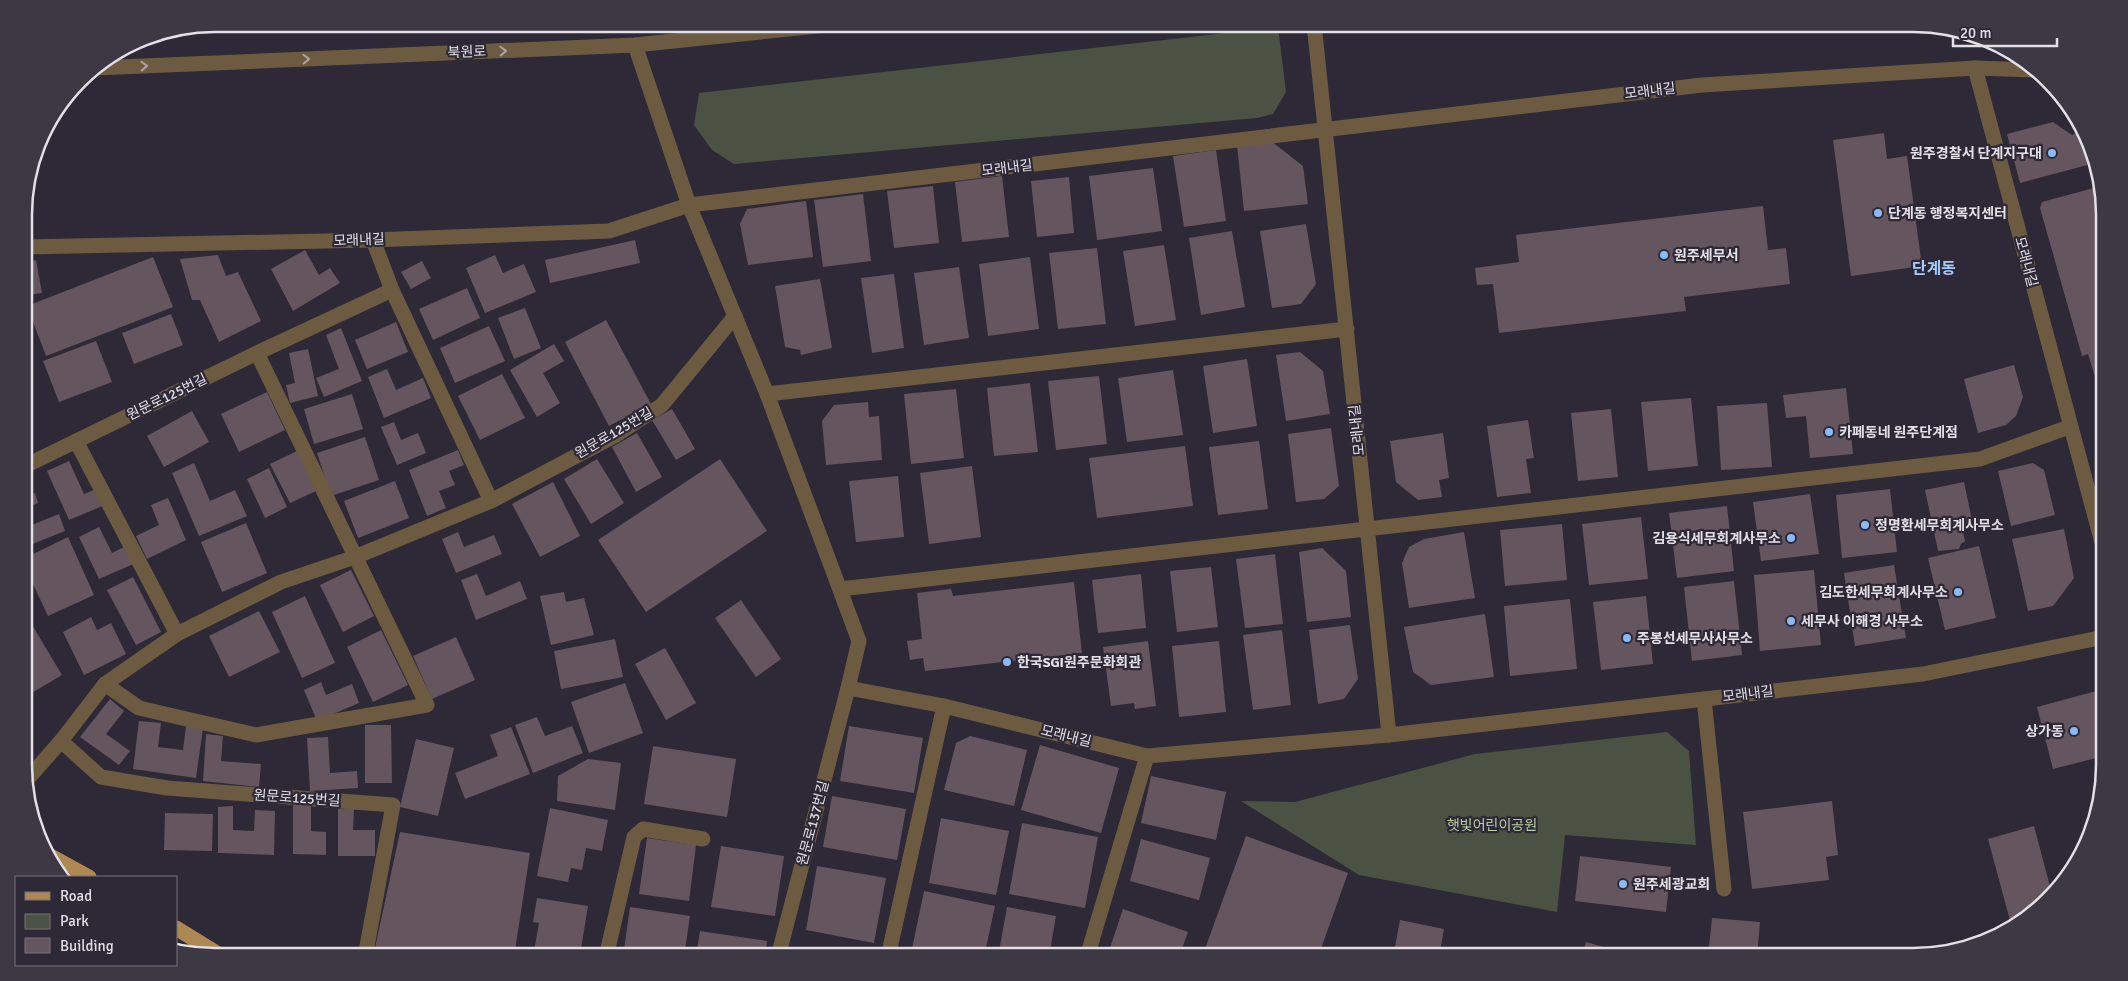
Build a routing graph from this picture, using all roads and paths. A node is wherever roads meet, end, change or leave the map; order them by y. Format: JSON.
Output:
{"nodes":[{"id":1,"x":760,"y":32,"type":"edge"},
{"id":2,"x":1315,"y":32,"type":"edge"},
{"id":3,"x":635,"y":45,"type":"junction"},
{"id":4,"x":108,"y":67,"type":"edge"},
{"id":5,"x":1975,"y":68,"type":"junction"},
{"id":6,"x":2023,"y":70,"type":"edge"},
{"id":7,"x":1326,"y":131,"type":"junction"},
{"id":8,"x":689,"y":205,"type":"junction"},
{"id":9,"x":373,"y":240,"type":"junction"},
{"id":10,"x":32,"y":247,"type":"edge"},
{"id":11,"x":392,"y":290,"type":"junction"},
{"id":12,"x":735,"y":316,"type":"junction"},
{"id":13,"x":1347,"y":329,"type":"junction"},
{"id":14,"x":258,"y":352,"type":"junction"},
{"id":15,"x":767,"y":394,"type":"junction"},
{"id":16,"x":2070,"y":427,"type":"junction"},
{"id":17,"x":76,"y":441,"type":"junction"},
{"id":18,"x":32,"y":463,"type":"edge"},
{"id":19,"x":491,"y":501,"type":"junction"},
{"id":20,"x":2096,"y":521,"type":"edge"},
{"id":21,"x":1368,"y":530,"type":"junction"},
{"id":22,"x":355,"y":557,"type":"junction"},
{"id":23,"x":840,"y":589,"type":"junction"},
{"id":24,"x":177,"y":634,"type":"junction"},
{"id":25,"x":2096,"y":639,"type":"edge"},
{"id":26,"x":105,"y":684,"type":"junction"},
{"id":27,"x":848,"y":688,"type":"junction"},
{"id":28,"x":1704,"y":699,"type":"junction"},
{"id":29,"x":944,"y":706,"type":"junction"},
{"id":30,"x":1389,"y":735,"type":"junction"},
{"id":31,"x":61,"y":741,"type":"junction"},
{"id":32,"x":1147,"y":756,"type":"junction"},
{"id":33,"x":33,"y":773,"type":"edge"},
{"id":34,"x":703,"y":839,"type":"dead end"},
{"id":35,"x":59,"y":861,"type":"edge"},
{"id":36,"x":87,"y":876,"type":"edge"},
{"id":37,"x":1724,"y":889,"type":"dead end"},
{"id":38,"x":178,"y":929,"type":"edge"},
{"id":39,"x":208,"y":948,"type":"edge"},
{"id":40,"x":367,"y":948,"type":"edge"},
{"id":41,"x":608,"y":948,"type":"edge"},
{"id":42,"x":780,"y":948,"type":"edge"},
{"id":43,"x":890,"y":948,"type":"edge"},
{"id":44,"x":1090,"y":948,"type":"edge"}],
"edges":[{"from":1,"to":3,"type":"street","name":"북원로"},
{"from":2,"to":7,"type":"street","name":"모래내길"},
{"from":4,"to":3,"type":"street","name":"북원로","one_way":true},
{"from":3,"to":8,"type":"street"},
{"from":5,"to":6,"type":"street","name":"모래내길"},
{"from":5,"to":7,"type":"street","name":"모래내길"},
{"from":5,"to":16,"type":"street","name":"모래내길"},
{"from":7,"to":8,"type":"street","name":"모래내길"},
{"from":7,"to":13,"type":"street","name":"모래내길"},
{"from":8,"to":9,"type":"street","name":"모래내길"},
{"from":8,"to":12,"type":"street"},
{"from":9,"to":10,"type":"street","name":"모래내길"},
{"from":9,"to":11,"type":"street"},
{"from":11,"to":14,"type":"street","name":"원문로125번길"},
{"from":11,"to":19,"type":"street"},
{"from":12,"to":15,"type":"street"},
{"from":12,"to":19,"type":"street","name":"원문로125번길"},
{"from":13,"to":15,"type":"street"},
{"from":13,"to":21,"type":"street","name":"모래내길"},
{"from":14,"to":17,"type":"street","name":"원문로125번길"},
{"from":14,"to":22,"type":"street"},
{"from":15,"to":23,"type":"street"},
{"from":16,"to":20,"type":"street","name":"모래내길"},
{"from":16,"to":21,"type":"street"},
{"from":17,"to":18,"type":"street","name":"원문로125번길"},
{"from":17,"to":24,"type":"street"},
{"from":19,"to":22,"type":"street","name":"원문로125번길"},
{"from":21,"to":23,"type":"street"},
{"from":21,"to":30,"type":"street","name":"모래내길"},
{"from":22,"to":24,"type":"street","name":"원문로125번길"},
{"from":22,"to":26,"type":"street"},
{"from":23,"to":27,"type":"street"},
{"from":24,"to":26,"type":"street","name":"원문로125번길"},
{"from":25,"to":28,"type":"street","name":"모래내길"},
{"from":26,"to":31,"type":"street","name":"원문로125번길"},
{"from":27,"to":29,"type":"street","name":"모래내길"},
{"from":27,"to":42,"type":"street","name":"원문로137번길"},
{"from":28,"to":30,"type":"street","name":"모래내길"},
{"from":28,"to":37,"type":"street"},
{"from":29,"to":32,"type":"street","name":"모래내길"},
{"from":29,"to":43,"type":"street"},
{"from":30,"to":32,"type":"street","name":"모래내길"},
{"from":31,"to":33,"type":"street","name":"원문로125번길"},
{"from":31,"to":40,"type":"street","name":"원문로125번길"},
{"from":32,"to":44,"type":"street"},
{"from":34,"to":41,"type":"street"},
{"from":35,"to":36,"type":"main road"},
{"from":38,"to":39,"type":"main road"}]}
